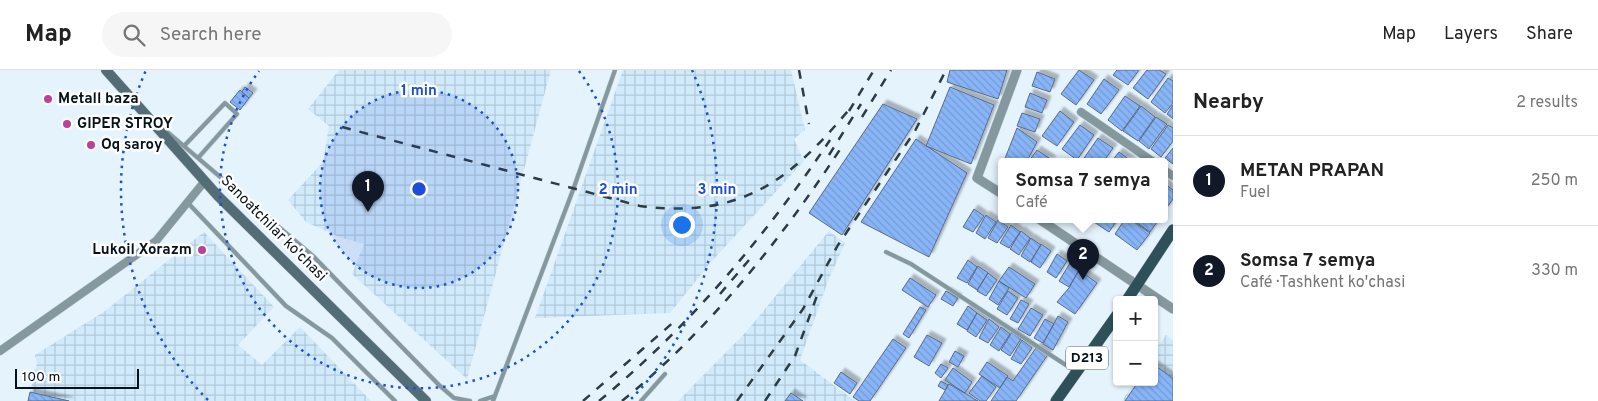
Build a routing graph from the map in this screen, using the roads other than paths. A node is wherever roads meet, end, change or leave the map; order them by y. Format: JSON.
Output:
{"nodes":[{"id":1,"x":106,"y":70,"type":"edge"},
{"id":2,"x":615,"y":70,"type":"edge"},
{"id":3,"x":1017,"y":70,"type":"edge"},
{"id":4,"x":137,"y":106,"type":"junction"},
{"id":5,"x":1081,"y":112,"type":"dead end"},
{"id":6,"x":184,"y":146,"type":"junction"},
{"id":7,"x":198,"y":158,"type":"junction"},
{"id":8,"x":1148,"y":158,"type":"edge"},
{"id":9,"x":204,"y":182,"type":"junction"},
{"id":10,"x":998,"y":191,"type":"edge"},
{"id":11,"x":188,"y":203,"type":"junction"},
{"id":12,"x":1045,"y":223,"type":"edge"},
{"id":13,"x":1173,"y":230,"type":"edge"},
{"id":14,"x":886,"y":252,"type":"dead end"},
{"id":15,"x":1136,"y":284,"type":"junction"},
{"id":16,"x":1129,"y":296,"type":"edge"},
{"id":17,"x":1173,"y":308,"type":"edge"},
{"id":18,"x":1113,"y":321,"type":"edge"},
{"id":19,"x":0,"y":351,"type":"edge"},
{"id":20,"x":1077,"y":372,"type":"junction"},
{"id":21,"x":664,"y":374,"type":"dead end"},
{"id":22,"x":494,"y":399,"type":"edge"},
{"id":23,"x":395,"y":401,"type":"edge"},
{"id":24,"x":426,"y":401,"type":"edge"},
{"id":25,"x":470,"y":401,"type":"edge"},
{"id":26,"x":480,"y":401,"type":"edge"},
{"id":27,"x":642,"y":401,"type":"edge"},
{"id":28,"x":1056,"y":401,"type":"edge"}],
"edges":[{"from":1,"to":4,"type":"main road","name":"Sanoatchilar ko'chasi"},
{"from":2,"to":22,"type":"lane"},
{"from":3,"to":10,"type":"street"},
{"from":4,"to":6,"type":"lane"},
{"from":4,"to":9,"type":"main road","name":"Sanoatchilar ko'chasi"},
{"from":5,"to":8,"type":"street"},
{"from":6,"to":7,"type":"lane"},
{"from":6,"to":7,"type":"lane"},
{"from":7,"to":25,"type":"lane"},
{"from":9,"to":11,"type":"street"},
{"from":9,"to":24,"type":"main road","name":"Sanoatchilar ko'chasi"},
{"from":11,"to":19,"type":"street"},
{"from":11,"to":23,"type":"lane"},
{"from":12,"to":15,"type":"street"},
{"from":13,"to":15,"type":"main road"},
{"from":14,"to":20,"type":"lane"},
{"from":15,"to":16,"type":"main road"},
{"from":15,"to":17,"type":"street"},
{"from":18,"to":20,"type":"main road","number":"D213"},
{"from":20,"to":28,"type":"main road","number":"D213"},
{"from":21,"to":27,"type":"lane"},
{"from":22,"to":26,"type":"lane"}]}
